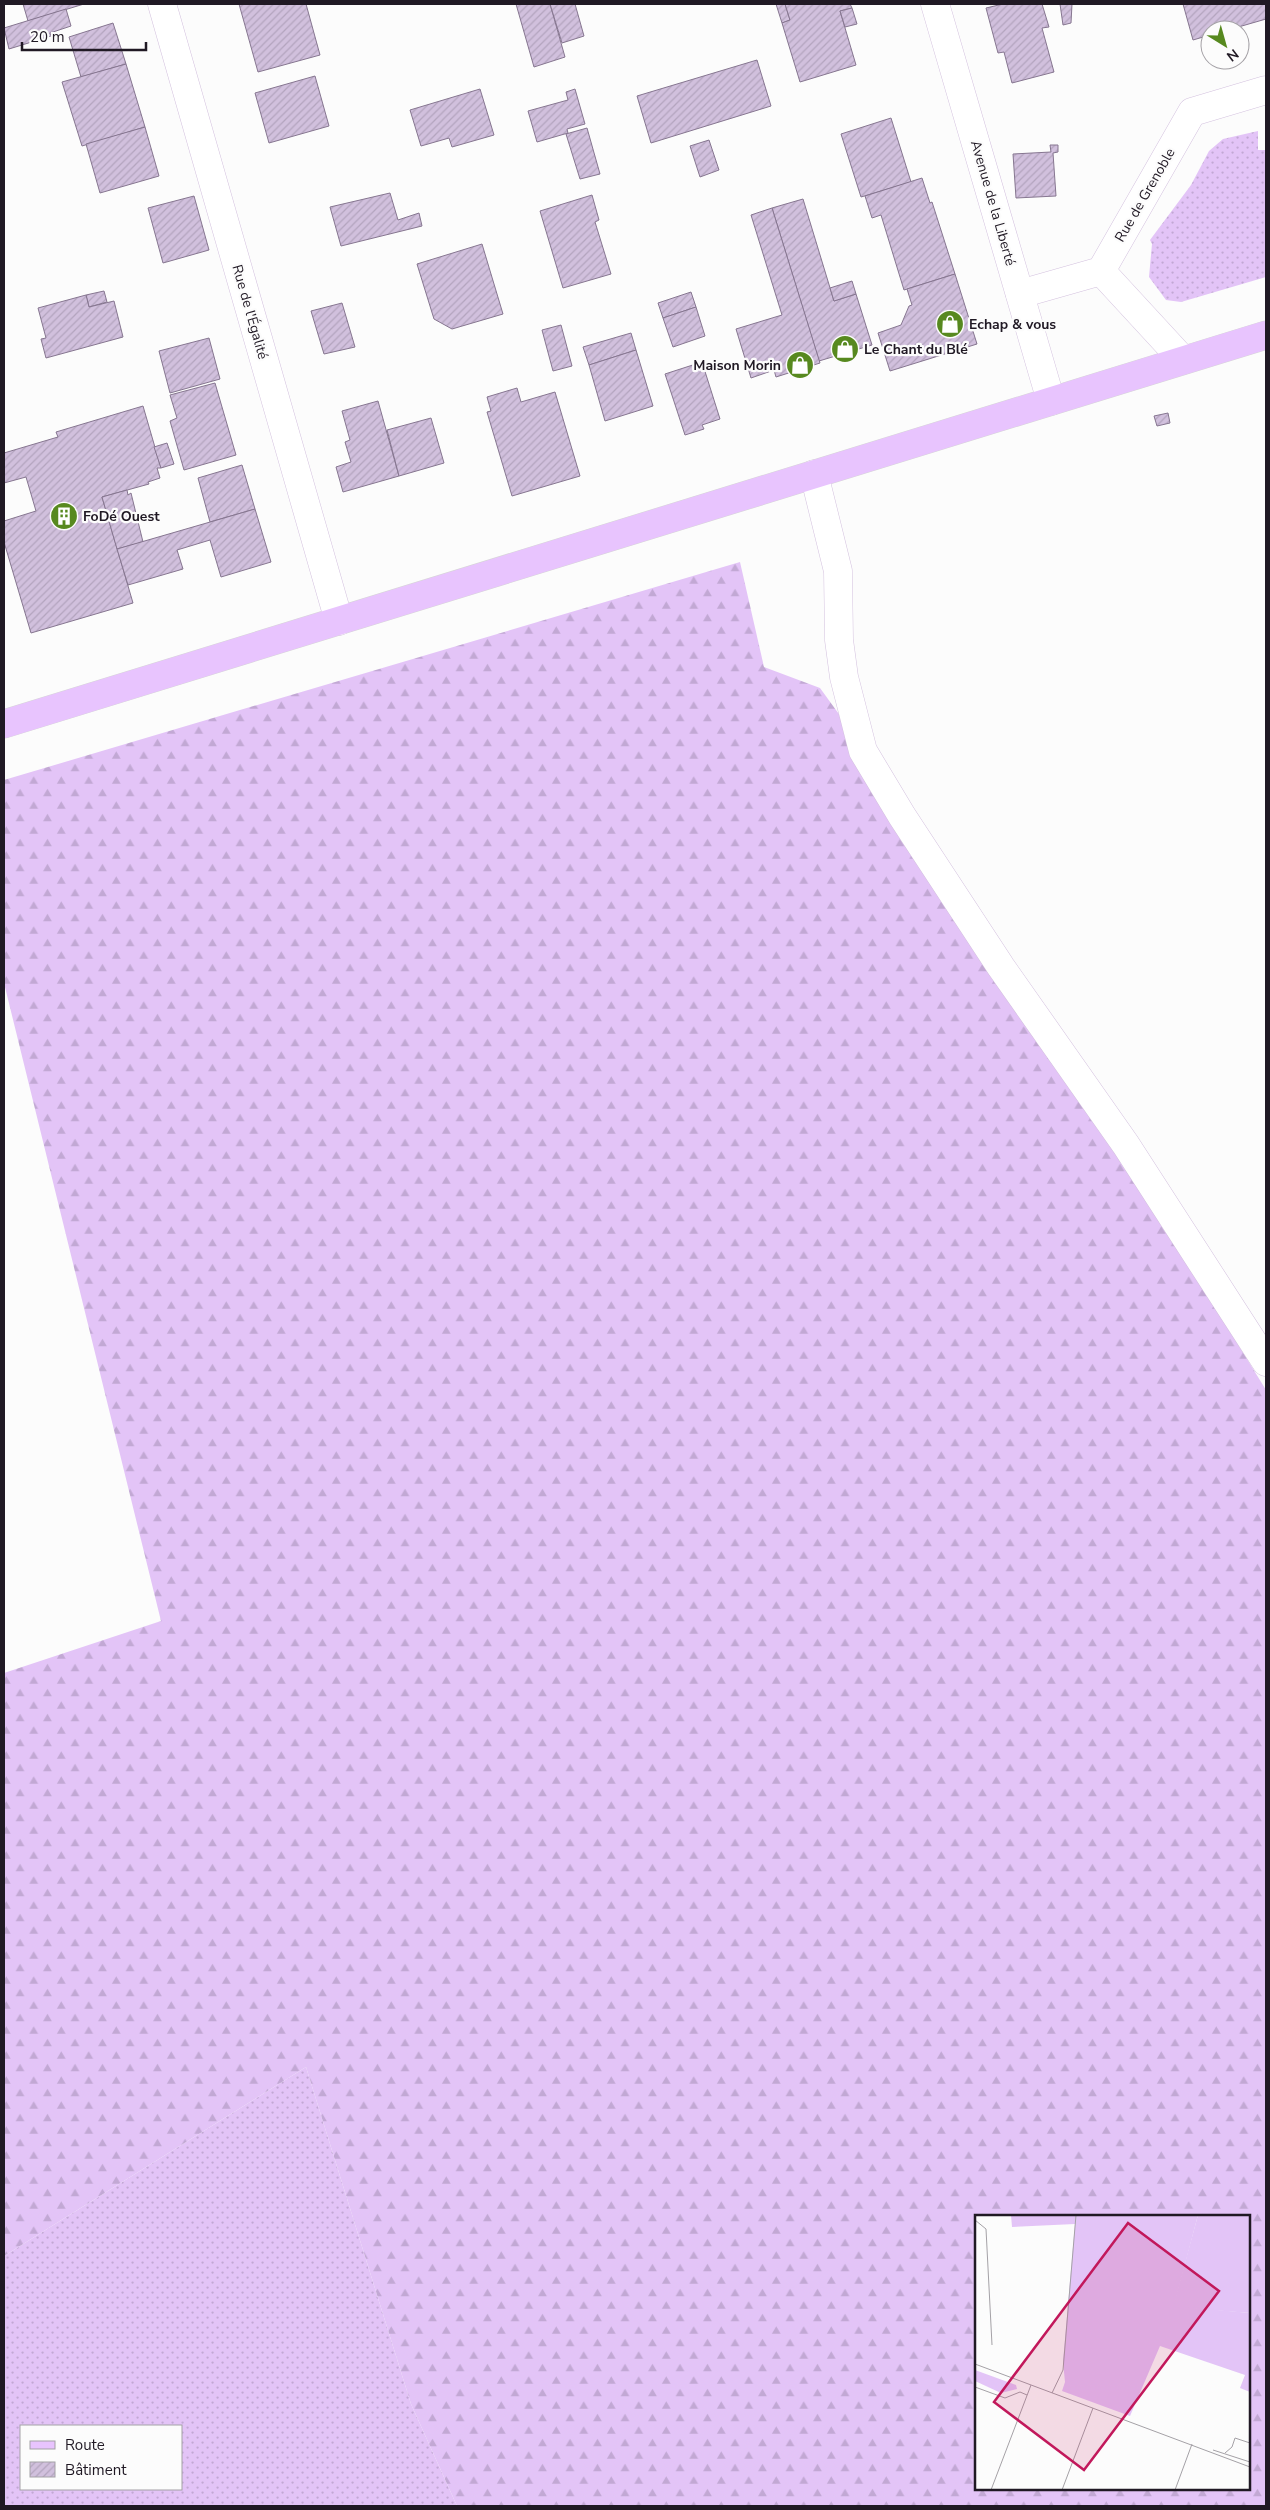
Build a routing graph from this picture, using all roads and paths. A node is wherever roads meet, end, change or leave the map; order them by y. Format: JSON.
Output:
{"nodes":[{"id":1,"x":162,"y":4,"type":"edge"},
{"id":2,"x":935,"y":4,"type":"edge"},
{"id":3,"x":1266,"y":90,"type":"edge"},
{"id":4,"x":1101,"y":271,"type":"junction"},
{"id":5,"x":1020,"y":294,"type":"junction"},
{"id":6,"x":1266,"y":335,"type":"edge"},
{"id":7,"x":1184,"y":360,"type":"junction"},
{"id":8,"x":1051,"y":401,"type":"junction"},
{"id":9,"x":814,"y":474,"type":"junction"},
{"id":10,"x":339,"y":621,"type":"junction"},
{"id":11,"x":4,"y":724,"type":"edge"},
{"id":12,"x":1266,"y":1362,"type":"edge"}],
"edges":[{"from":1,"to":10,"type":"street","name":"Rue de l'Égalité"},
{"from":2,"to":5,"type":"street","name":"Avenue de la Liberté"},
{"from":3,"to":4,"type":"street","name":"Rue de Grenoble"},
{"from":4,"to":5,"type":"street"},
{"from":4,"to":7,"type":"street"},
{"from":5,"to":8,"type":"street","name":"Avenue de la Liberté"},
{"from":6,"to":7,"type":"main road"},
{"from":7,"to":8,"type":"main road"},
{"from":8,"to":9,"type":"main road"},
{"from":9,"to":10,"type":"main road"},
{"from":9,"to":12,"type":"street"},
{"from":10,"to":11,"type":"main road"}]}
